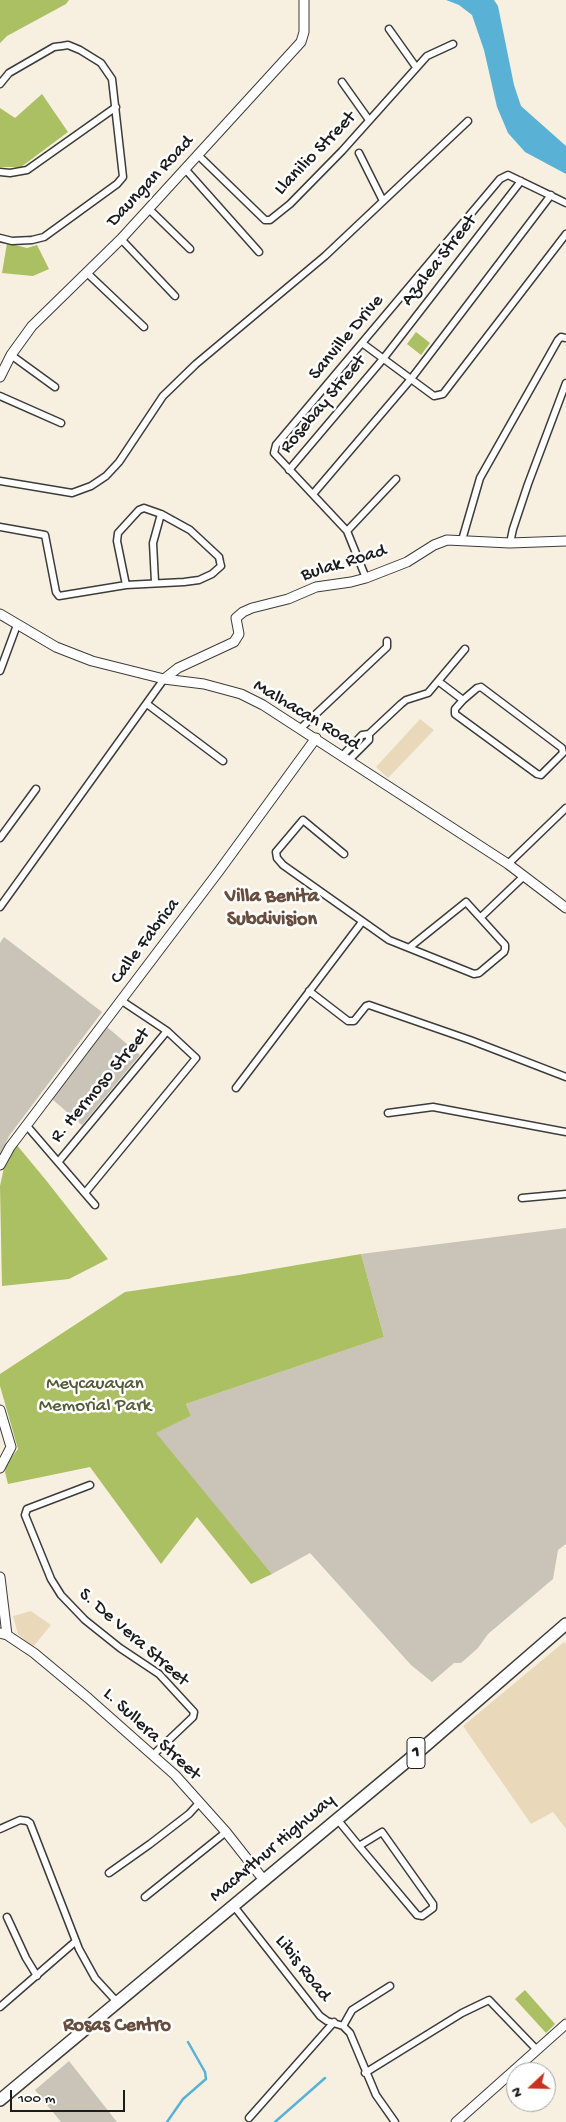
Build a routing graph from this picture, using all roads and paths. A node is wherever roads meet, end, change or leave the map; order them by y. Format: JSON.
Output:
{"nodes":[{"id":1,"x":304,"y":0,"type":"edge"},
{"id":2,"x":389,"y":29,"type":"dead end"},
{"id":3,"x":453,"y":44,"type":"dead end"},
{"id":4,"x":416,"y":67,"type":"junction"},
{"id":5,"x":342,"y":82,"type":"dead end"},
{"id":6,"x":0,"y":84,"type":"edge"},
{"id":7,"x":116,"y":107,"type":"junction"},
{"id":8,"x":369,"y":120,"type":"junction"},
{"id":9,"x":468,"y":121,"type":"dead end"},
{"id":10,"x":359,"y":153,"type":"dead end"},
{"id":11,"x":199,"y":156,"type":"junction"},
{"id":12,"x":186,"y":170,"type":"junction"},
{"id":13,"x":0,"y":172,"type":"edge"},
{"id":14,"x":521,"y":181,"type":"junction"},
{"id":15,"x":551,"y":195,"type":"junction"},
{"id":16,"x":383,"y":201,"type":"junction"},
{"id":17,"x":566,"y":203,"type":"edge"},
{"id":18,"x":149,"y":209,"type":"junction"},
{"id":19,"x":566,"y":234,"type":"edge"},
{"id":20,"x":0,"y":238,"type":"edge"},
{"id":21,"x":121,"y":239,"type":"junction"},
{"id":22,"x":190,"y":249,"type":"dead end"},
{"id":23,"x":259,"y":252,"type":"dead end"},
{"id":24,"x":86,"y":272,"type":"junction"},
{"id":25,"x":175,"y":296,"type":"dead end"},
{"id":26,"x":144,"y":327,"type":"dead end"},
{"id":27,"x":566,"y":338,"type":"edge"},
{"id":28,"x":362,"y":343,"type":"junction"},
{"id":29,"x":11,"y":355,"type":"junction"},
{"id":30,"x":382,"y":359,"type":"junction"},
{"id":31,"x":0,"y":377,"type":"edge"},
{"id":32,"x":411,"y":379,"type":"junction"},
{"id":33,"x":566,"y":383,"type":"edge"},
{"id":34,"x":55,"y":387,"type":"dead end"},
{"id":35,"x":0,"y":396,"type":"edge"},
{"id":36,"x":61,"y":423,"type":"dead end"},
{"id":37,"x":289,"y":470,"type":"junction"},
{"id":38,"x":396,"y":479,"type":"dead end"},
{"id":39,"x":0,"y":481,"type":"edge"},
{"id":40,"x":314,"y":494,"type":"junction"},
{"id":41,"x":161,"y":514,"type":"junction"},
{"id":42,"x":0,"y":527,"type":"edge"},
{"id":43,"x":347,"y":531,"type":"junction"},
{"id":44,"x":462,"y":540,"type":"junction"},
{"id":45,"x":566,"y":541,"type":"edge"},
{"id":46,"x":510,"y":543,"type":"junction"},
{"id":47,"x":366,"y":578,"type":"junction"},
{"id":48,"x":155,"y":582,"type":"junction"},
{"id":49,"x":126,"y":584,"type":"junction"},
{"id":50,"x":0,"y":614,"type":"edge"},
{"id":51,"x":17,"y":625,"type":"junction"},
{"id":52,"x":387,"y":641,"type":"dead end"},
{"id":53,"x":465,"y":649,"type":"dead end"},
{"id":54,"x":0,"y":671,"type":"edge"},
{"id":55,"x":164,"y":679,"type":"junction"},
{"id":56,"x":438,"y":681,"type":"junction"},
{"id":57,"x":462,"y":700,"type":"junction"},
{"id":58,"x":147,"y":704,"type":"junction"},
{"id":59,"x":300,"y":729,"type":"junction"},
{"id":60,"x":316,"y":738,"type":"junction"},
{"id":61,"x":346,"y":758,"type":"junction"},
{"id":62,"x":223,"y":761,"type":"dead end"},
{"id":63,"x":36,"y":789,"type":"dead end"},
{"id":64,"x":566,"y":808,"type":"edge"},
{"id":65,"x":0,"y":838,"type":"edge"},
{"id":66,"x":344,"y":854,"type":"dead end"},
{"id":67,"x":508,"y":864,"type":"junction"},
{"id":68,"x":524,"y":876,"type":"junction"},
{"id":69,"x":0,"y":907,"type":"edge"},
{"id":70,"x":565,"y":907,"type":"edge"},
{"id":71,"x":481,"y":917,"type":"junction"},
{"id":72,"x":362,"y":922,"type":"junction"},
{"id":73,"x":410,"y":947,"type":"junction"},
{"id":74,"x":309,"y":991,"type":"junction"},
{"id":75,"x":122,"y":1001,"type":"junction"},
{"id":76,"x":167,"y":1031,"type":"junction"},
{"id":77,"x":566,"y":1077,"type":"edge"},
{"id":78,"x":236,"y":1088,"type":"dead end"},
{"id":79,"x":388,"y":1113,"type":"dead end"},
{"id":80,"x":27,"y":1126,"type":"junction"},
{"id":81,"x":566,"y":1132,"type":"edge"},
{"id":82,"x":58,"y":1161,"type":"junction"},
{"id":83,"x":0,"y":1165,"type":"edge"},
{"id":84,"x":85,"y":1193,"type":"junction"},
{"id":85,"x":566,"y":1194,"type":"edge"},
{"id":86,"x":522,"y":1198,"type":"dead end"},
{"id":87,"x":95,"y":1205,"type":"dead end"},
{"id":88,"x":0,"y":1410,"type":"edge"},
{"id":89,"x":0,"y":1468,"type":"edge"},
{"id":90,"x":90,"y":1486,"type":"dead end"},
{"id":91,"x":0,"y":1577,"type":"edge"},
{"id":92,"x":566,"y":1624,"type":"edge"},
{"id":93,"x":4,"y":1634,"type":"edge"},
{"id":94,"x":153,"y":1755,"type":"junction"},
{"id":95,"x":199,"y":1803,"type":"junction"},
{"id":96,"x":337,"y":1819,"type":"junction"},
{"id":97,"x":0,"y":1829,"type":"edge"},
{"id":98,"x":226,"y":1832,"type":"junction"},
{"id":99,"x":359,"y":1846,"type":"junction"},
{"id":100,"x":109,"y":1873,"type":"dead end"},
{"id":101,"x":263,"y":1879,"type":"junction"},
{"id":102,"x":145,"y":1897,"type":"dead end"},
{"id":103,"x":233,"y":1905,"type":"junction"},
{"id":104,"x":7,"y":1917,"type":"dead end"},
{"id":105,"x":76,"y":1942,"type":"junction"},
{"id":106,"x":37,"y":1976,"type":"junction"},
{"id":107,"x":390,"y":1986,"type":"dead end"},
{"id":108,"x":117,"y":2002,"type":"junction"},
{"id":109,"x":0,"y":2007,"type":"edge"},
{"id":110,"x":334,"y":2022,"type":"junction"},
{"id":111,"x":566,"y":2024,"type":"edge"},
{"id":112,"x":343,"y":2026,"type":"junction"},
{"id":113,"x":536,"y":2050,"type":"junction"},
{"id":114,"x":365,"y":2073,"type":"junction"},
{"id":115,"x":0,"y":2100,"type":"edge"},
{"id":116,"x":249,"y":2118,"type":"dead end"},
{"id":117,"x":395,"y":2122,"type":"edge"},
{"id":118,"x":456,"y":2122,"type":"edge"}],
"edges":[{"from":1,"to":11,"type":"street","name":"Daungan Road"},
{"from":2,"to":4,"type":"street"},
{"from":3,"to":4,"type":"street","name":"Llanilio Street"},
{"from":4,"to":8,"type":"street","name":"Llanilio Street"},
{"from":5,"to":8,"type":"street"},
{"from":6,"to":7,"type":"street"},
{"from":7,"to":13,"type":"street"},
{"from":7,"to":20,"type":"street"},
{"from":8,"to":11,"type":"street","name":"Llanilio Street"},
{"from":9,"to":16,"type":"street"},
{"from":10,"to":16,"type":"street"},
{"from":11,"to":12,"type":"street","name":"Daungan Road"},
{"from":12,"to":18,"type":"street","name":"Daungan Road"},
{"from":12,"to":23,"type":"street"},
{"from":14,"to":15,"type":"street","name":"Sanville Drive"},
{"from":14,"to":28,"type":"street","name":"Sanville Drive"},
{"from":14,"to":30,"type":"street","name":"Azalea Street"},
{"from":15,"to":17,"type":"street","name":"Sanville Drive"},
{"from":15,"to":32,"type":"street"},
{"from":16,"to":39,"type":"street"},
{"from":18,"to":21,"type":"street","name":"Daungan Road"},
{"from":18,"to":22,"type":"street"},
{"from":19,"to":32,"type":"street"},
{"from":21,"to":24,"type":"street","name":"Daungan Road"},
{"from":21,"to":25,"type":"street"},
{"from":24,"to":26,"type":"street"},
{"from":24,"to":29,"type":"street","name":"Daungan Road"},
{"from":27,"to":44,"type":"street"},
{"from":28,"to":30,"type":"street"},
{"from":28,"to":37,"type":"street","name":"Sanville Drive"},
{"from":29,"to":31,"type":"street","name":"Daungan Road"},
{"from":29,"to":34,"type":"street"},
{"from":30,"to":32,"type":"street"},
{"from":30,"to":37,"type":"street","name":"Rosebay Street"},
{"from":32,"to":40,"type":"street"},
{"from":33,"to":46,"type":"street"},
{"from":35,"to":36,"type":"street"},
{"from":37,"to":40,"type":"street","name":"Sanville Drive"},
{"from":38,"to":43,"type":"street"},
{"from":40,"to":43,"type":"street","name":"Sanville Drive"},
{"from":41,"to":48,"type":"street"},
{"from":41,"to":48,"type":"street"},
{"from":41,"to":49,"type":"street"},
{"from":42,"to":49,"type":"street"},
{"from":43,"to":47,"type":"street","name":"Sanville Drive"},
{"from":44,"to":46,"type":"street","name":"Bulak Road"},
{"from":44,"to":47,"type":"street","name":"Bulak Road"},
{"from":45,"to":46,"type":"street","name":"Bulak Road"},
{"from":47,"to":55,"type":"street","name":"Bulak Road"},
{"from":48,"to":49,"type":"street"},
{"from":50,"to":51,"type":"street","name":"Malhacan Road"},
{"from":51,"to":54,"type":"street"},
{"from":51,"to":55,"type":"street","name":"Malhacan Road"},
{"from":52,"to":59,"type":"street"},
{"from":53,"to":56,"type":"street"},
{"from":55,"to":58,"type":"street"},
{"from":55,"to":59,"type":"street","name":"Malhacan Road"},
{"from":56,"to":57,"type":"street"},
{"from":56,"to":61,"type":"street"},
{"from":57,"to":57,"type":"street"},
{"from":58,"to":62,"type":"street"},
{"from":58,"to":69,"type":"street"},
{"from":59,"to":60,"type":"street","name":"Malhacan Road"},
{"from":60,"to":61,"type":"street","name":"Malhacan Road"},
{"from":60,"to":75,"type":"street","name":"Calle Fabrica"},
{"from":61,"to":67,"type":"street","name":"Malhacan Road"},
{"from":63,"to":65,"type":"street"},
{"from":64,"to":67,"type":"street"},
{"from":66,"to":72,"type":"street"},
{"from":67,"to":68,"type":"street","name":"Malhacan Road"},
{"from":68,"to":70,"type":"street","name":"Malhacan Road"},
{"from":68,"to":71,"type":"street"},
{"from":71,"to":73,"type":"street"},
{"from":71,"to":73,"type":"street"},
{"from":72,"to":73,"type":"street"},
{"from":72,"to":74,"type":"street"},
{"from":74,"to":77,"type":"street"},
{"from":74,"to":78,"type":"street"},
{"from":75,"to":76,"type":"street"},
{"from":75,"to":80,"type":"street","name":"Calle Fabrica"},
{"from":76,"to":82,"type":"street","name":"R. Hermoso Street"},
{"from":76,"to":84,"type":"street"},
{"from":79,"to":81,"type":"street"},
{"from":80,"to":82,"type":"street"},
{"from":80,"to":83,"type":"street","name":"Calle Fabrica"},
{"from":82,"to":84,"type":"street"},
{"from":84,"to":87,"type":"street"},
{"from":85,"to":86,"type":"street"},
{"from":88,"to":89,"type":"street"},
{"from":90,"to":94,"type":"street","name":"S. De Vera Street"},
{"from":91,"to":93,"type":"street"},
{"from":92,"to":96,"type":"highway","name":"MacArthur Highway","number":"1"},
{"from":93,"to":94,"type":"street","name":"L. Sullera Street"},
{"from":94,"to":95,"type":"street","name":"L. Sullera Street"},
{"from":95,"to":98,"type":"street","name":"L. Sullera Street"},
{"from":95,"to":100,"type":"street"},
{"from":96,"to":99,"type":"street"},
{"from":96,"to":101,"type":"highway","name":"MacArthur Highway","number":"1"},
{"from":97,"to":105,"type":"street"},
{"from":98,"to":101,"type":"street","name":"L. Sullera Street"},
{"from":98,"to":102,"type":"street"},
{"from":99,"to":99,"type":"street"},
{"from":101,"to":103,"type":"highway","name":"MacArthur Highway","number":"1"},
{"from":103,"to":108,"type":"highway","name":"MacArthur Highway","number":"1"},
{"from":103,"to":110,"type":"street","name":"Libis Road"},
{"from":104,"to":106,"type":"street"},
{"from":105,"to":106,"type":"street"},
{"from":105,"to":108,"type":"street"},
{"from":106,"to":109,"type":"street"},
{"from":107,"to":112,"type":"street"},
{"from":108,"to":115,"type":"highway","name":"MacArthur Highway","number":"1"},
{"from":110,"to":112,"type":"street","name":"Libis Road"},
{"from":110,"to":116,"type":"street"},
{"from":111,"to":113,"type":"street"},
{"from":112,"to":114,"type":"street"},
{"from":113,"to":114,"type":"street"},
{"from":113,"to":118,"type":"street"},
{"from":114,"to":117,"type":"street"}]}
